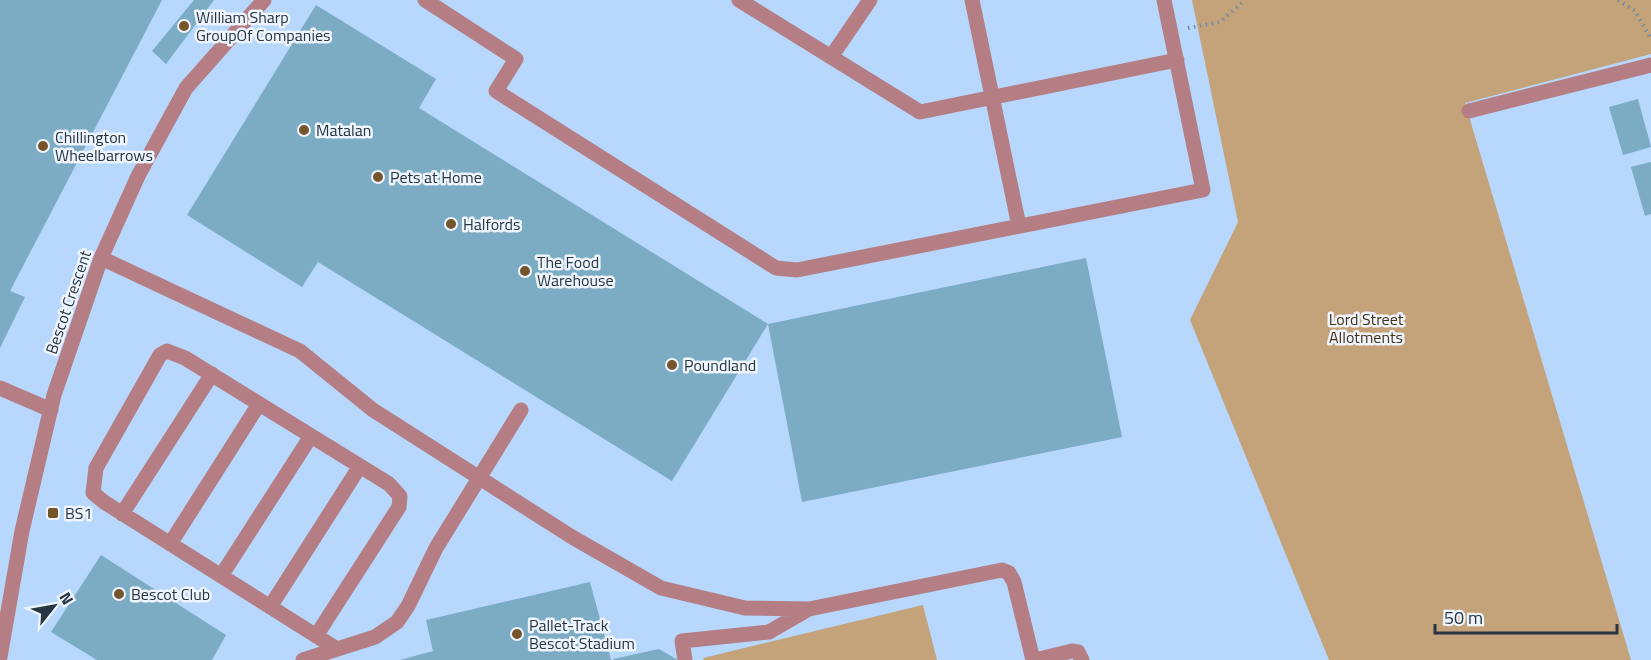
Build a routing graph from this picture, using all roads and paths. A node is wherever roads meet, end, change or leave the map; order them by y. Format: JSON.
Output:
{"nodes":[{"id":1,"x":264,"y":0,"type":"edge"},
{"id":2,"x":426,"y":0,"type":"edge"},
{"id":3,"x":739,"y":0,"type":"edge"},
{"id":4,"x":870,"y":0,"type":"edge"},
{"id":5,"x":972,"y":0,"type":"edge"},
{"id":6,"x":1164,"y":0,"type":"edge"},
{"id":7,"x":1245,"y":0,"type":"edge"},
{"id":8,"x":1618,"y":0,"type":"edge"},
{"id":9,"x":1171,"y":32,"type":"junction"},
{"id":10,"x":1651,"y":39,"type":"edge"},
{"id":11,"x":831,"y":57,"type":"junction"},
{"id":12,"x":1177,"y":60,"type":"junction"},
{"id":13,"x":1651,"y":65,"type":"edge"},
{"id":14,"x":993,"y":98,"type":"junction"},
{"id":15,"x":1469,"y":111,"type":"dead end"},
{"id":16,"x":1019,"y":226,"type":"junction"},
{"id":17,"x":101,"y":258,"type":"junction"},
{"id":18,"x":212,"y":374,"type":"junction"},
{"id":19,"x":0,"y":388,"type":"edge"},
{"id":20,"x":259,"y":404,"type":"junction"},
{"id":21,"x":51,"y":410,"type":"junction"},
{"id":22,"x":521,"y":410,"type":"dead end"},
{"id":23,"x":311,"y":436,"type":"junction"},
{"id":24,"x":360,"y":466,"type":"junction"},
{"id":25,"x":481,"y":477,"type":"junction"},
{"id":26,"x":122,"y":514,"type":"junction"},
{"id":27,"x":170,"y":544,"type":"junction"},
{"id":28,"x":221,"y":576,"type":"junction"},
{"id":29,"x":270,"y":607,"type":"junction"},
{"id":30,"x":808,"y":609,"type":"junction"},
{"id":31,"x":316,"y":636,"type":"junction"},
{"id":32,"x":337,"y":649,"type":"junction"},
{"id":33,"x":0,"y":657,"type":"edge"},
{"id":34,"x":303,"y":660,"type":"edge"},
{"id":35,"x":685,"y":660,"type":"edge"},
{"id":36,"x":1034,"y":660,"type":"edge"},
{"id":37,"x":1082,"y":660,"type":"edge"}],
"edges":[{"from":1,"to":17,"type":"street","name":"Bescot Crescent"},
{"from":2,"to":16,"type":"street"},
{"from":3,"to":11,"type":"street"},
{"from":4,"to":11,"type":"street"},
{"from":5,"to":14,"type":"street"},
{"from":6,"to":9,"type":"street"},
{"from":7,"to":9,"type":"path"},
{"from":8,"to":10,"type":"path"},
{"from":9,"to":12,"type":"street"},
{"from":11,"to":14,"type":"street"},
{"from":12,"to":14,"type":"street"},
{"from":12,"to":16,"type":"street"},
{"from":13,"to":15,"type":"street"},
{"from":14,"to":16,"type":"street"},
{"from":17,"to":21,"type":"street","name":"Bescot Crescent"},
{"from":17,"to":25,"type":"street"},
{"from":18,"to":20,"type":"street"},
{"from":18,"to":26,"type":"street"},
{"from":18,"to":26,"type":"street"},
{"from":19,"to":21,"type":"street"},
{"from":20,"to":23,"type":"street"},
{"from":20,"to":27,"type":"street"},
{"from":21,"to":33,"type":"street","name":"Bescot Crescent"},
{"from":22,"to":25,"type":"street"},
{"from":23,"to":24,"type":"street"},
{"from":23,"to":28,"type":"street"},
{"from":24,"to":29,"type":"street"},
{"from":24,"to":31,"type":"street"},
{"from":25,"to":30,"type":"street"},
{"from":25,"to":32,"type":"street"},
{"from":26,"to":27,"type":"street"},
{"from":27,"to":28,"type":"street"},
{"from":28,"to":29,"type":"street"},
{"from":29,"to":31,"type":"street"},
{"from":30,"to":35,"type":"street"},
{"from":30,"to":36,"type":"street"},
{"from":31,"to":32,"type":"street"},
{"from":32,"to":34,"type":"street"},
{"from":36,"to":37,"type":"street"}]}
